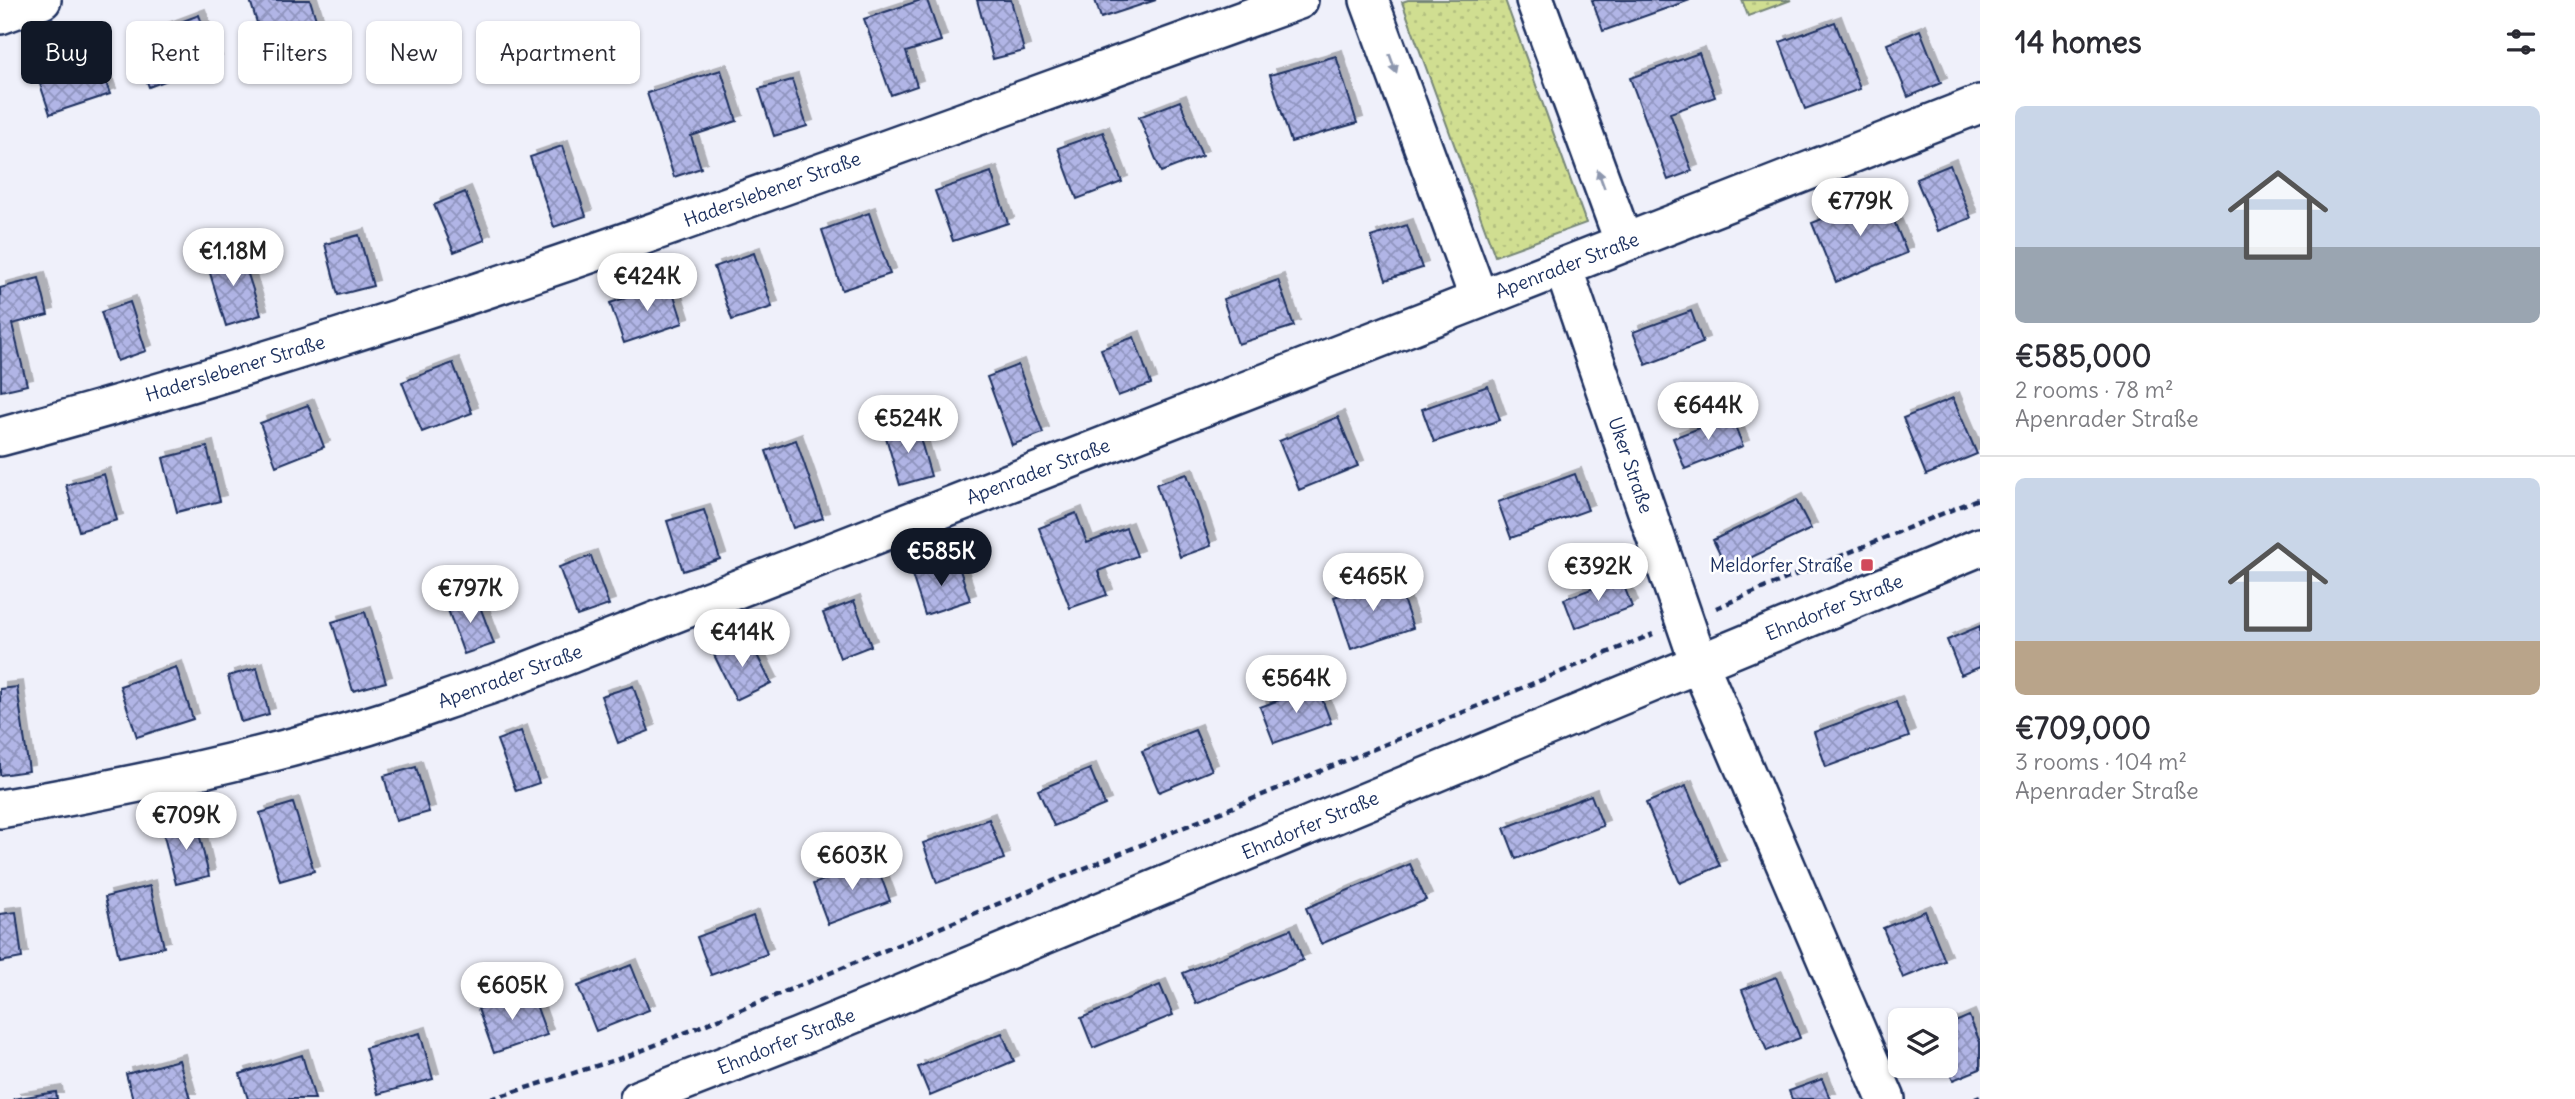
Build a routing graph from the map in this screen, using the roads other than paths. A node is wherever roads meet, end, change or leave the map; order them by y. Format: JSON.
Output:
{"nodes":[{"id":1,"x":42,"y":0,"type":"edge"},
{"id":2,"x":1299,"y":0,"type":"edge"},
{"id":3,"x":1369,"y":0,"type":"edge"},
{"id":4,"x":1535,"y":0,"type":"edge"},
{"id":5,"x":0,"y":15,"type":"edge"},
{"id":6,"x":1980,"y":104,"type":"edge"},
{"id":7,"x":1625,"y":243,"type":"junction"},
{"id":8,"x":1563,"y":267,"type":"junction"},
{"id":9,"x":1479,"y":299,"type":"junction"},
{"id":10,"x":0,"y":437,"type":"edge"},
{"id":11,"x":1980,"y":547,"type":"edge"},
{"id":12,"x":1699,"y":663,"type":"junction"},
{"id":13,"x":0,"y":809,"type":"edge"},
{"id":14,"x":639,"y":1099,"type":"edge"},
{"id":15,"x":1886,"y":1099,"type":"edge"}],
"edges":[{"from":1,"to":5,"type":"street"},
{"from":2,"to":10,"type":"street","name":"Haderslebener Straße"},
{"from":3,"to":9,"type":"street","one_way":true},
{"from":7,"to":4,"type":"street","one_way":true},
{"from":6,"to":7,"type":"street","name":"Apenrader Straße"},
{"from":7,"to":8,"type":"street","name":"Apenrader Straße"},
{"from":8,"to":9,"type":"street","name":"Apenrader Straße"},
{"from":8,"to":12,"type":"street","name":"Uker Straße"},
{"from":9,"to":13,"type":"street","name":"Apenrader Straße"},
{"from":11,"to":12,"type":"street","name":"Ehndorfer Straße"},
{"from":12,"to":14,"type":"street","name":"Ehndorfer Straße"},
{"from":12,"to":15,"type":"street"}]}
